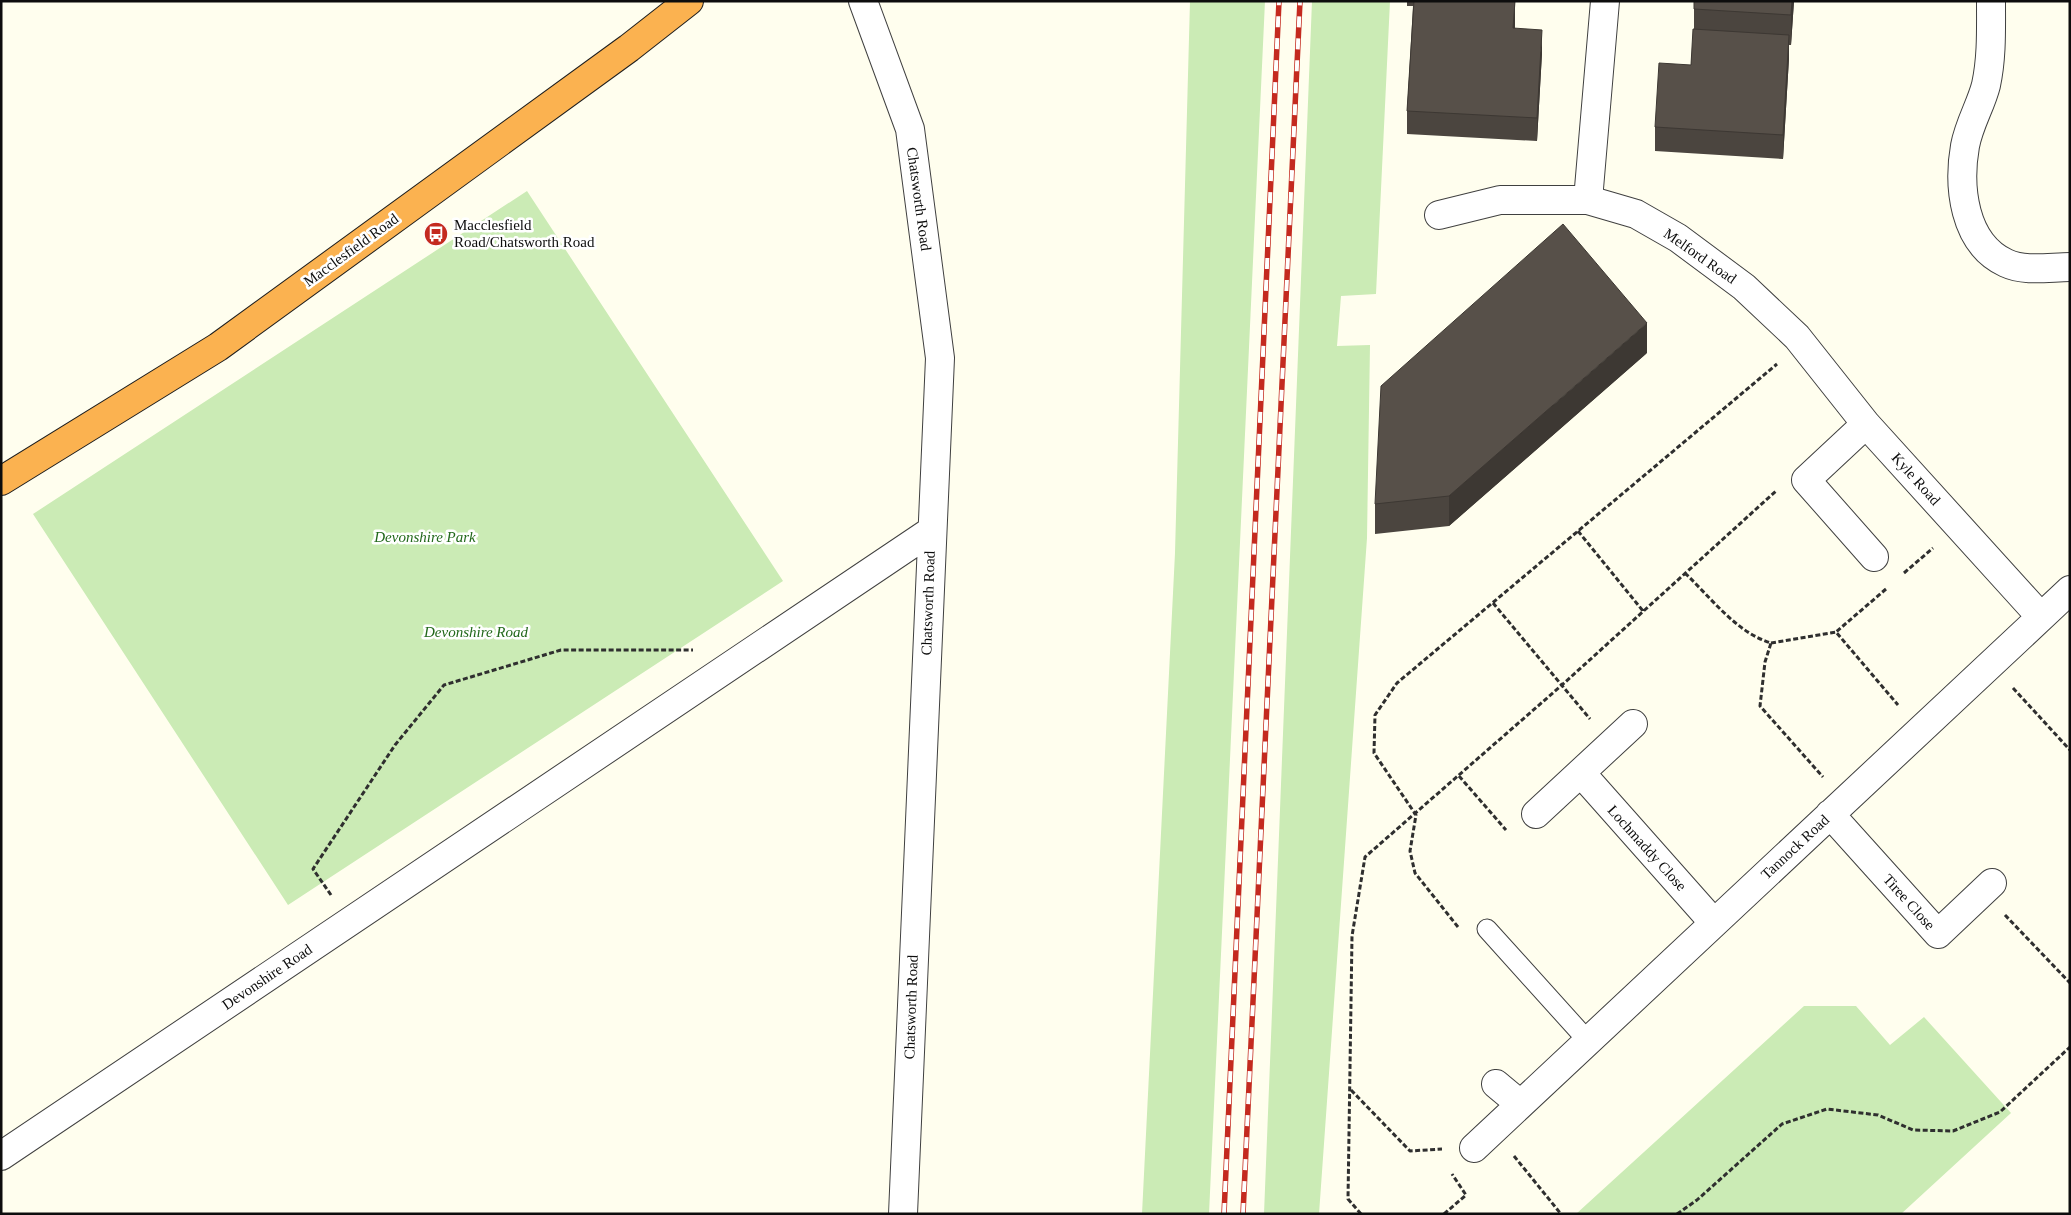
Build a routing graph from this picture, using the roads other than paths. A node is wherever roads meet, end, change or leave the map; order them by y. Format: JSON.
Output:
{"nodes":[{"id":1,"x":689,"y":1,"type":"edge"},
{"id":2,"x":864,"y":1,"type":"edge"},
{"id":3,"x":1605,"y":1,"type":"edge"},
{"id":4,"x":1991,"y":1,"type":"edge"},
{"id":5,"x":1588,"y":200,"type":"junction"},
{"id":6,"x":1439,"y":215,"type":"dead end"},
{"id":7,"x":2070,"y":266,"type":"edge"},
{"id":8,"x":1800,"y":340,"type":"joint"},
{"id":9,"x":1866,"y":424,"type":"junction"},
{"id":10,"x":1,"y":481,"type":"edge"},
{"id":11,"x":931,"y":530,"type":"junction"},
{"id":12,"x":1874,"y":557,"type":"dead end"},
{"id":13,"x":2070,"y":590,"type":"edge"},
{"id":14,"x":2041,"y":617,"type":"junction"},
{"id":15,"x":1633,"y":724,"type":"dead end"},
{"id":16,"x":1581,"y":773,"type":"junction"},
{"id":17,"x":1837,"y":807,"type":"junction"},
{"id":18,"x":1536,"y":814,"type":"road end"},
{"id":19,"x":1987,"y":888,"type":"road end"},
{"id":20,"x":1714,"y":923,"type":"junction"},
{"id":21,"x":1486,"y":929,"type":"road end"},
{"id":22,"x":1588,"y":1040,"type":"junction"},
{"id":23,"x":1496,"y":1084,"type":"dead end"},
{"id":24,"x":1520,"y":1104,"type":"junction"},
{"id":25,"x":1484,"y":1139,"type":"road end"},
{"id":26,"x":1,"y":1156,"type":"edge"},
{"id":27,"x":903,"y":1214,"type":"edge"}],
"edges":[{"from":1,"to":10,"type":"highway","name":"Macclesfield Road"},
{"from":2,"to":11,"type":"street","name":"Chatsworth Road"},
{"from":3,"to":5,"type":"street"},
{"from":4,"to":7,"type":"street"},
{"from":5,"to":6,"type":"street","name":"Melford Road"},
{"from":5,"to":8,"type":"street","name":"Melford Road"},
{"from":8,"to":9,"type":"street","name":"Kyle Road"},
{"from":9,"to":12,"type":"street"},
{"from":9,"to":14,"type":"street","name":"Kyle Road"},
{"from":11,"to":26,"type":"street","name":"Devonshire Road"},
{"from":11,"to":27,"type":"street","name":"Chatsworth Road"},
{"from":13,"to":14,"type":"street","name":"Tannock Road"},
{"from":14,"to":17,"type":"street","name":"Tannock Road"},
{"from":15,"to":16,"type":"street"},
{"from":16,"to":18,"type":"street"},
{"from":16,"to":20,"type":"street","name":"Lochmaddy Close"},
{"from":17,"to":19,"type":"street","name":"Tiree Close"},
{"from":17,"to":20,"type":"street","name":"Tannock Road"},
{"from":20,"to":22,"type":"street","name":"Tannock Road"},
{"from":21,"to":22,"type":"lane"},
{"from":22,"to":24,"type":"street","name":"Tannock Road"},
{"from":23,"to":24,"type":"street"},
{"from":24,"to":25,"type":"street","name":"Tannock Road"}]}
